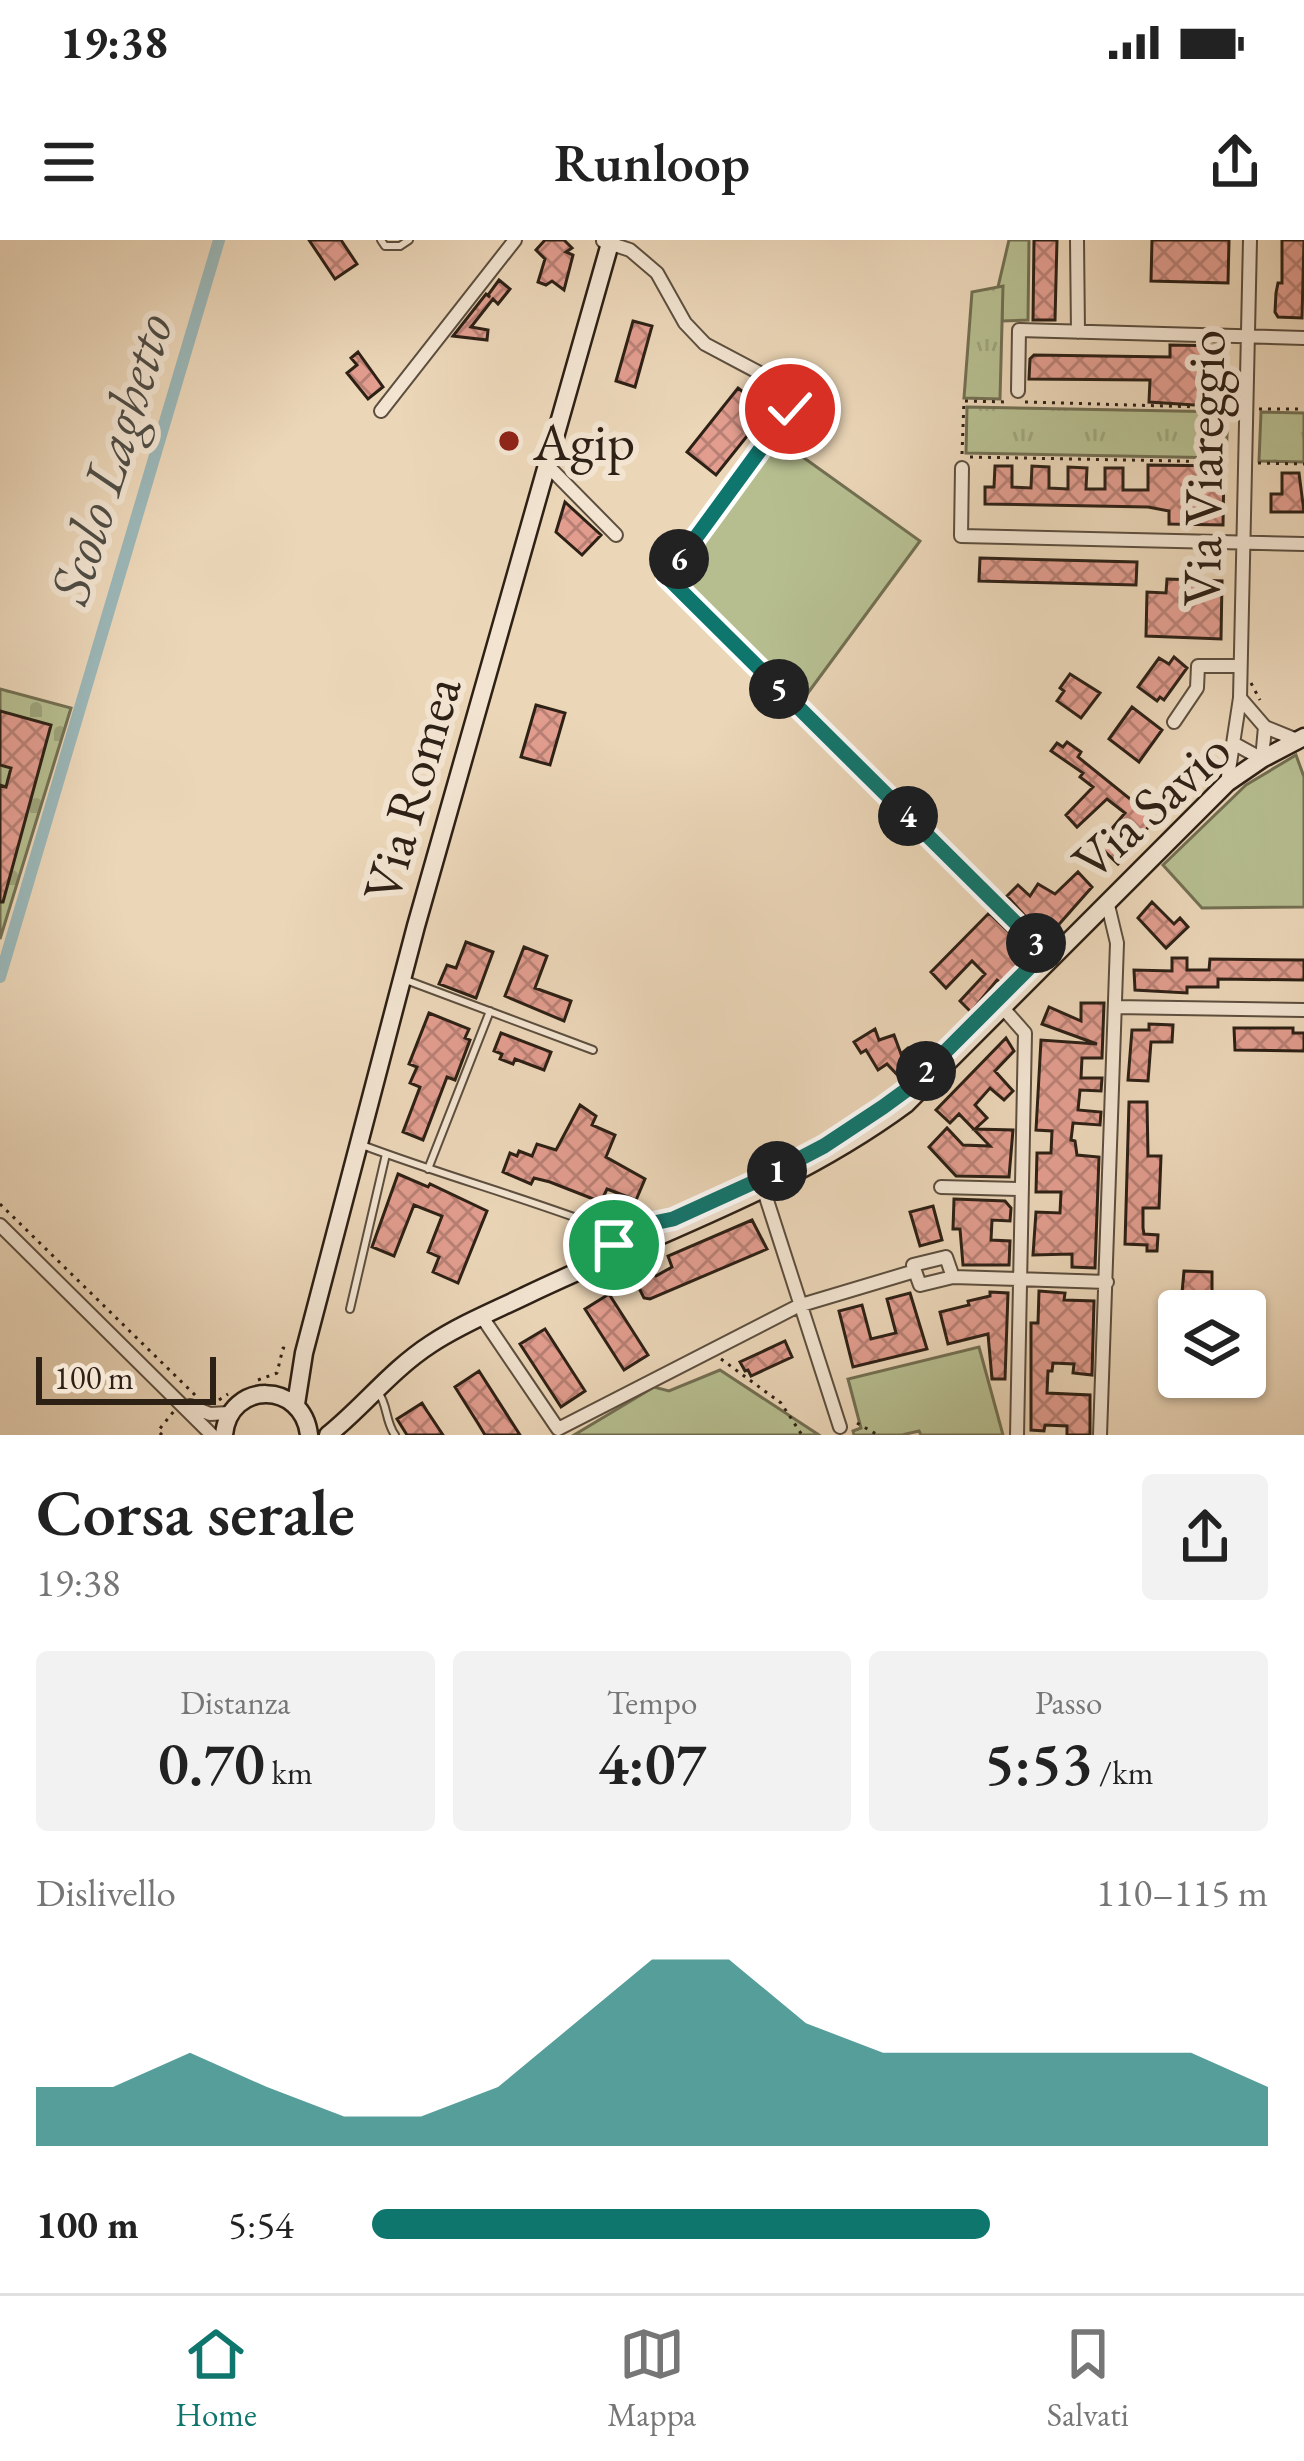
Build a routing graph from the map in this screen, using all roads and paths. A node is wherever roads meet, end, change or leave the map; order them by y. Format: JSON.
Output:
{"nodes":[{"id":1,"x":382,"y":240,"type":"edge"},
{"id":2,"x":410,"y":240,"type":"edge"},
{"id":3,"x":515,"y":240,"type":"edge"},
{"id":4,"x":1077,"y":240,"type":"edge"},
{"id":5,"x":1250,"y":240,"type":"edge"},
{"id":6,"x":607,"y":242,"type":"edge"},
{"id":7,"x":1078,"y":332,"type":"junction"},
{"id":8,"x":1248,"y":337,"type":"junction"},
{"id":9,"x":1304,"y":338,"type":"edge"},
{"id":10,"x":1018,"y":391,"type":"dead end"},
{"id":11,"x":1246,"y":409,"type":"junction"},
{"id":12,"x":1304,"y":409,"type":"edge"},
{"id":13,"x":380,"y":411,"type":"dead end"},
{"id":14,"x":962,"y":462,"type":"junction"},
{"id":15,"x":1245,"y":463,"type":"junction"},
{"id":16,"x":1304,"y":464,"type":"edge"},
{"id":17,"x":547,"y":465,"type":"junction"},
{"id":18,"x":616,"y":535,"type":"dead end"},
{"id":19,"x":1243,"y":541,"type":"junction"},
{"id":20,"x":1304,"y":544,"type":"edge"},
{"id":21,"x":1240,"y":666,"type":"junction"},
{"id":22,"x":1240,"y":682,"type":"junction"},
{"id":23,"x":1240,"y":698,"type":"junction"},
{"id":24,"x":1264,"y":721,"type":"junction"},
{"id":25,"x":1174,"y":722,"type":"dead end"},
{"id":26,"x":1301,"y":738,"type":"edge"},
{"id":27,"x":1234,"y":742,"type":"junction"},
{"id":28,"x":1262,"y":759,"type":"junction"},
{"id":29,"x":1227,"y":783,"type":"junction"},
{"id":30,"x":1106,"y":902,"type":"junction"},
{"id":31,"x":1050,"y":957,"type":"junction"},
{"id":32,"x":402,"y":979,"type":"junction"},
{"id":33,"x":1115,"y":1007,"type":"junction"},
{"id":34,"x":1003,"y":1008,"type":"junction"},
{"id":35,"x":1304,"y":1010,"type":"edge"},
{"id":36,"x":490,"y":1011,"type":"junction"},
{"id":37,"x":593,"y":1050,"type":"dead end"},
{"id":38,"x":359,"y":1144,"type":"junction"},
{"id":39,"x":386,"y":1154,"type":"junction"},
{"id":40,"x":428,"y":1169,"type":"junction"},
{"id":41,"x":941,"y":1186,"type":"dead end"},
{"id":42,"x":1022,"y":1189,"type":"junction"},
{"id":43,"x":764,"y":1191,"type":"junction"},
{"id":44,"x":0,"y":1204,"type":"edge"},
{"id":45,"x":0,"y":1225,"type":"edge"},
{"id":46,"x":631,"y":1247,"type":"junction"},
{"id":47,"x":915,"y":1271,"type":"junction"},
{"id":48,"x":953,"y":1277,"type":"junction"},
{"id":49,"x":1020,"y":1279,"type":"junction"},
{"id":50,"x":1106,"y":1282,"type":"junction"},
{"id":51,"x":798,"y":1306,"type":"junction"},
{"id":52,"x":350,"y":1310,"type":"dead end"},
{"id":53,"x":482,"y":1317,"type":"junction"},
{"id":54,"x":710,"y":1352,"type":"junction"},
{"id":55,"x":303,"y":1358,"type":"junction"},
{"id":56,"x":243,"y":1383,"type":"dead end"},
{"id":57,"x":376,"y":1389,"type":"junction"},
{"id":58,"x":231,"y":1392,"type":"dead end"},
{"id":59,"x":274,"y":1393,"type":"junction"},
{"id":60,"x":181,"y":1402,"type":"junction"},
{"id":61,"x":300,"y":1409,"type":"junction"},
{"id":62,"x":229,"y":1413,"type":"junction"},
{"id":63,"x":352,"y":1416,"type":"junction"},
{"id":64,"x":857,"y":1423,"type":"dead end"},
{"id":65,"x":840,"y":1427,"type":"dead end"},
{"id":66,"x":212,"y":1435,"type":"edge"},
{"id":67,"x":224,"y":1435,"type":"edge"},
{"id":68,"x":309,"y":1435,"type":"edge"},
{"id":69,"x":328,"y":1435,"type":"edge"},
{"id":70,"x":395,"y":1435,"type":"edge"},
{"id":71,"x":802,"y":1435,"type":"edge"},
{"id":72,"x":878,"y":1435,"type":"edge"},
{"id":73,"x":1017,"y":1435,"type":"edge"},
{"id":74,"x":1100,"y":1435,"type":"edge"}],
"edges":[{"from":1,"to":2,"type":"lane"},
{"from":3,"to":13,"type":"street"},
{"from":4,"to":7,"type":"street"},
{"from":5,"to":8,"type":"street","name":"Via Viareggio"},
{"from":6,"to":17,"type":"main road","name":"Via Romea"},
{"from":6,"to":31,"type":"street"},
{"from":7,"to":8,"type":"street"},
{"from":7,"to":10,"type":"street"},
{"from":8,"to":9,"type":"street"},
{"from":8,"to":11,"type":"street","name":"Via Viareggio"},
{"from":11,"to":12,"type":"path"},
{"from":11,"to":14,"type":"path"},
{"from":11,"to":15,"type":"street","name":"Via Viareggio"},
{"from":14,"to":15,"type":"path"},
{"from":14,"to":19,"type":"street"},
{"from":15,"to":16,"type":"path"},
{"from":15,"to":19,"type":"street","name":"Via Viareggio"},
{"from":17,"to":18,"type":"street"},
{"from":17,"to":32,"type":"main road","name":"Via Romea"},
{"from":19,"to":20,"type":"street"},
{"from":19,"to":21,"type":"street","name":"Via Viareggio"},
{"from":21,"to":22,"type":"street","name":"Via Viareggio"},
{"from":21,"to":25,"type":"street"},
{"from":22,"to":23,"type":"street","name":"Via Viareggio"},
{"from":22,"to":24,"type":"path"},
{"from":23,"to":24,"type":"street"},
{"from":23,"to":27,"type":"street","name":"Via Viareggio"},
{"from":24,"to":26,"type":"street"},
{"from":24,"to":28,"type":"street"},
{"from":26,"to":28,"type":"main road","name":"Via Savio"},
{"from":27,"to":28,"type":"street"},
{"from":27,"to":29,"type":"street","name":"Via Viareggio"},
{"from":28,"to":29,"type":"main road","name":"Via Savio"},
{"from":29,"to":30,"type":"main road","name":"Via Savio"},
{"from":30,"to":31,"type":"main road","name":"Via Savio"},
{"from":30,"to":33,"type":"street"},
{"from":31,"to":34,"type":"main road","name":"Via Savio"},
{"from":32,"to":36,"type":"lane"},
{"from":32,"to":38,"type":"main road","name":"Via Romea"},
{"from":33,"to":35,"type":"street"},
{"from":33,"to":50,"type":"street"},
{"from":34,"to":42,"type":"street"},
{"from":34,"to":43,"type":"main road","name":"Via Savio"},
{"from":36,"to":37,"type":"lane"},
{"from":36,"to":40,"type":"lane"},
{"from":38,"to":39,"type":"lane"},
{"from":38,"to":55,"type":"main road","name":"Via Romea"},
{"from":39,"to":40,"type":"lane"},
{"from":39,"to":52,"type":"lane"},
{"from":40,"to":46,"type":"lane"},
{"from":41,"to":42,"type":"street"},
{"from":42,"to":49,"type":"street"},
{"from":43,"to":46,"type":"main road","name":"Via Savio"},
{"from":43,"to":51,"type":"street"},
{"from":44,"to":58,"type":"path"},
{"from":45,"to":60,"type":"street"},
{"from":46,"to":53,"type":"main road","name":"Via Savio"},
{"from":47,"to":48,"type":"street"},
{"from":47,"to":48,"type":"street"},
{"from":47,"to":51,"type":"street"},
{"from":48,"to":49,"type":"street"},
{"from":49,"to":50,"type":"street"},
{"from":49,"to":73,"type":"street"},
{"from":50,"to":74,"type":"street"},
{"from":51,"to":54,"type":"street"},
{"from":51,"to":65,"type":"street"},
{"from":53,"to":54,"type":"street"},
{"from":53,"to":57,"type":"main road","name":"Via Savio"},
{"from":54,"to":71,"type":"path"},
{"from":55,"to":56,"type":"path"},
{"from":55,"to":59,"type":"main road","name":"Via Romea"},
{"from":55,"to":61,"type":"main road","name":"Via Romea"},
{"from":57,"to":63,"type":"main road","name":"Via Savio"},
{"from":57,"to":70,"type":"lane"},
{"from":59,"to":61,"type":"main road"},
{"from":59,"to":62,"type":"main road"},
{"from":60,"to":62,"type":"street"},
{"from":60,"to":66,"type":"street"},
{"from":61,"to":63,"type":"main road"},
{"from":61,"to":68,"type":"main road"},
{"from":62,"to":67,"type":"main road"},
{"from":63,"to":69,"type":"main road","name":"Via Savio"},
{"from":64,"to":72,"type":"path"}]}
